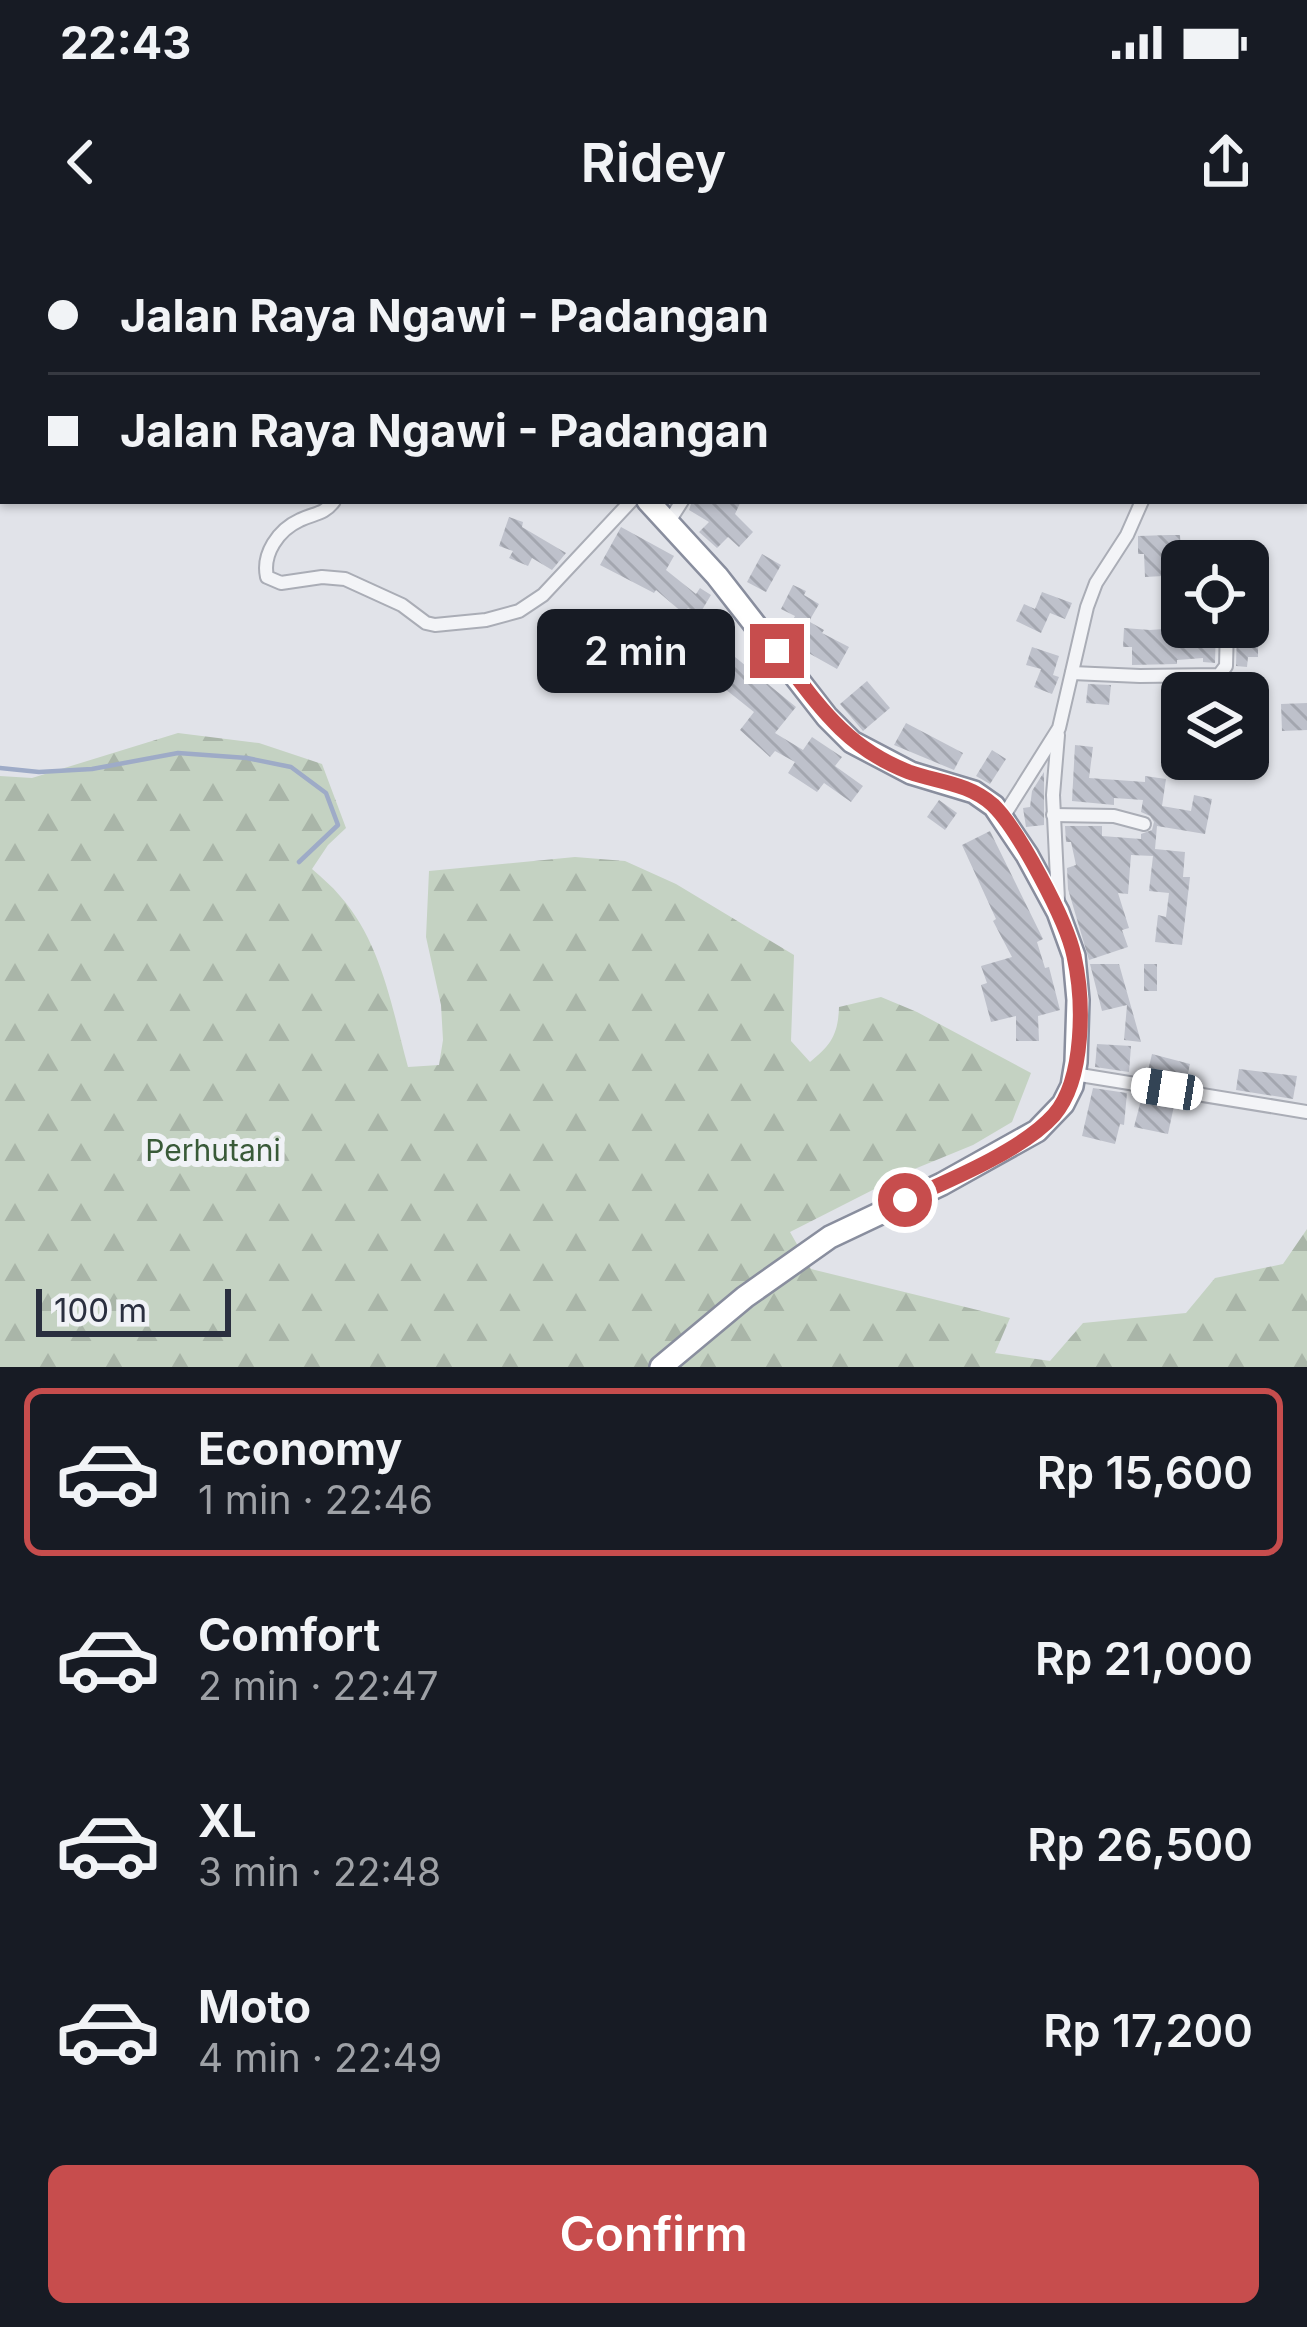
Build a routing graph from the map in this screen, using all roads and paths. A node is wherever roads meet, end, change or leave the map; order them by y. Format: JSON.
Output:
{"nodes":[{"id":1,"x":332,"y":504,"type":"edge"},
{"id":2,"x":628,"y":504,"type":"edge"},
{"id":3,"x":651,"y":504,"type":"edge"},
{"id":4,"x":680,"y":504,"type":"edge"},
{"id":5,"x":1141,"y":504,"type":"edge"},
{"id":6,"x":668,"y":523,"type":"junction"},
{"id":7,"x":1226,"y":648,"type":"edge"},
{"id":8,"x":1072,"y":673,"type":"junction"},
{"id":9,"x":1058,"y":728,"type":"junction"},
{"id":10,"x":1053,"y":815,"type":"junction"},
{"id":11,"x":1003,"y":817,"type":"junction"},
{"id":12,"x":1144,"y":824,"type":"dead end"},
{"id":13,"x":1058,"y":912,"type":"junction"},
{"id":14,"x":1074,"y":1074,"type":"junction"},
{"id":15,"x":1307,"y":1112,"type":"edge"},
{"id":16,"x":661,"y":1367,"type":"edge"}],
"edges":[{"from":1,"to":2,"type":"street"},
{"from":3,"to":6,"type":"highway"},
{"from":4,"to":6,"type":"street"},
{"from":5,"to":8,"type":"street"},
{"from":6,"to":11,"type":"highway"},
{"from":7,"to":8,"type":"street"},
{"from":8,"to":9,"type":"street"},
{"from":9,"to":10,"type":"street"},
{"from":9,"to":11,"type":"street"},
{"from":10,"to":12,"type":"street"},
{"from":10,"to":13,"type":"street"},
{"from":11,"to":13,"type":"highway"},
{"from":13,"to":14,"type":"highway"},
{"from":14,"to":15,"type":"street"},
{"from":14,"to":16,"type":"highway"}]}
